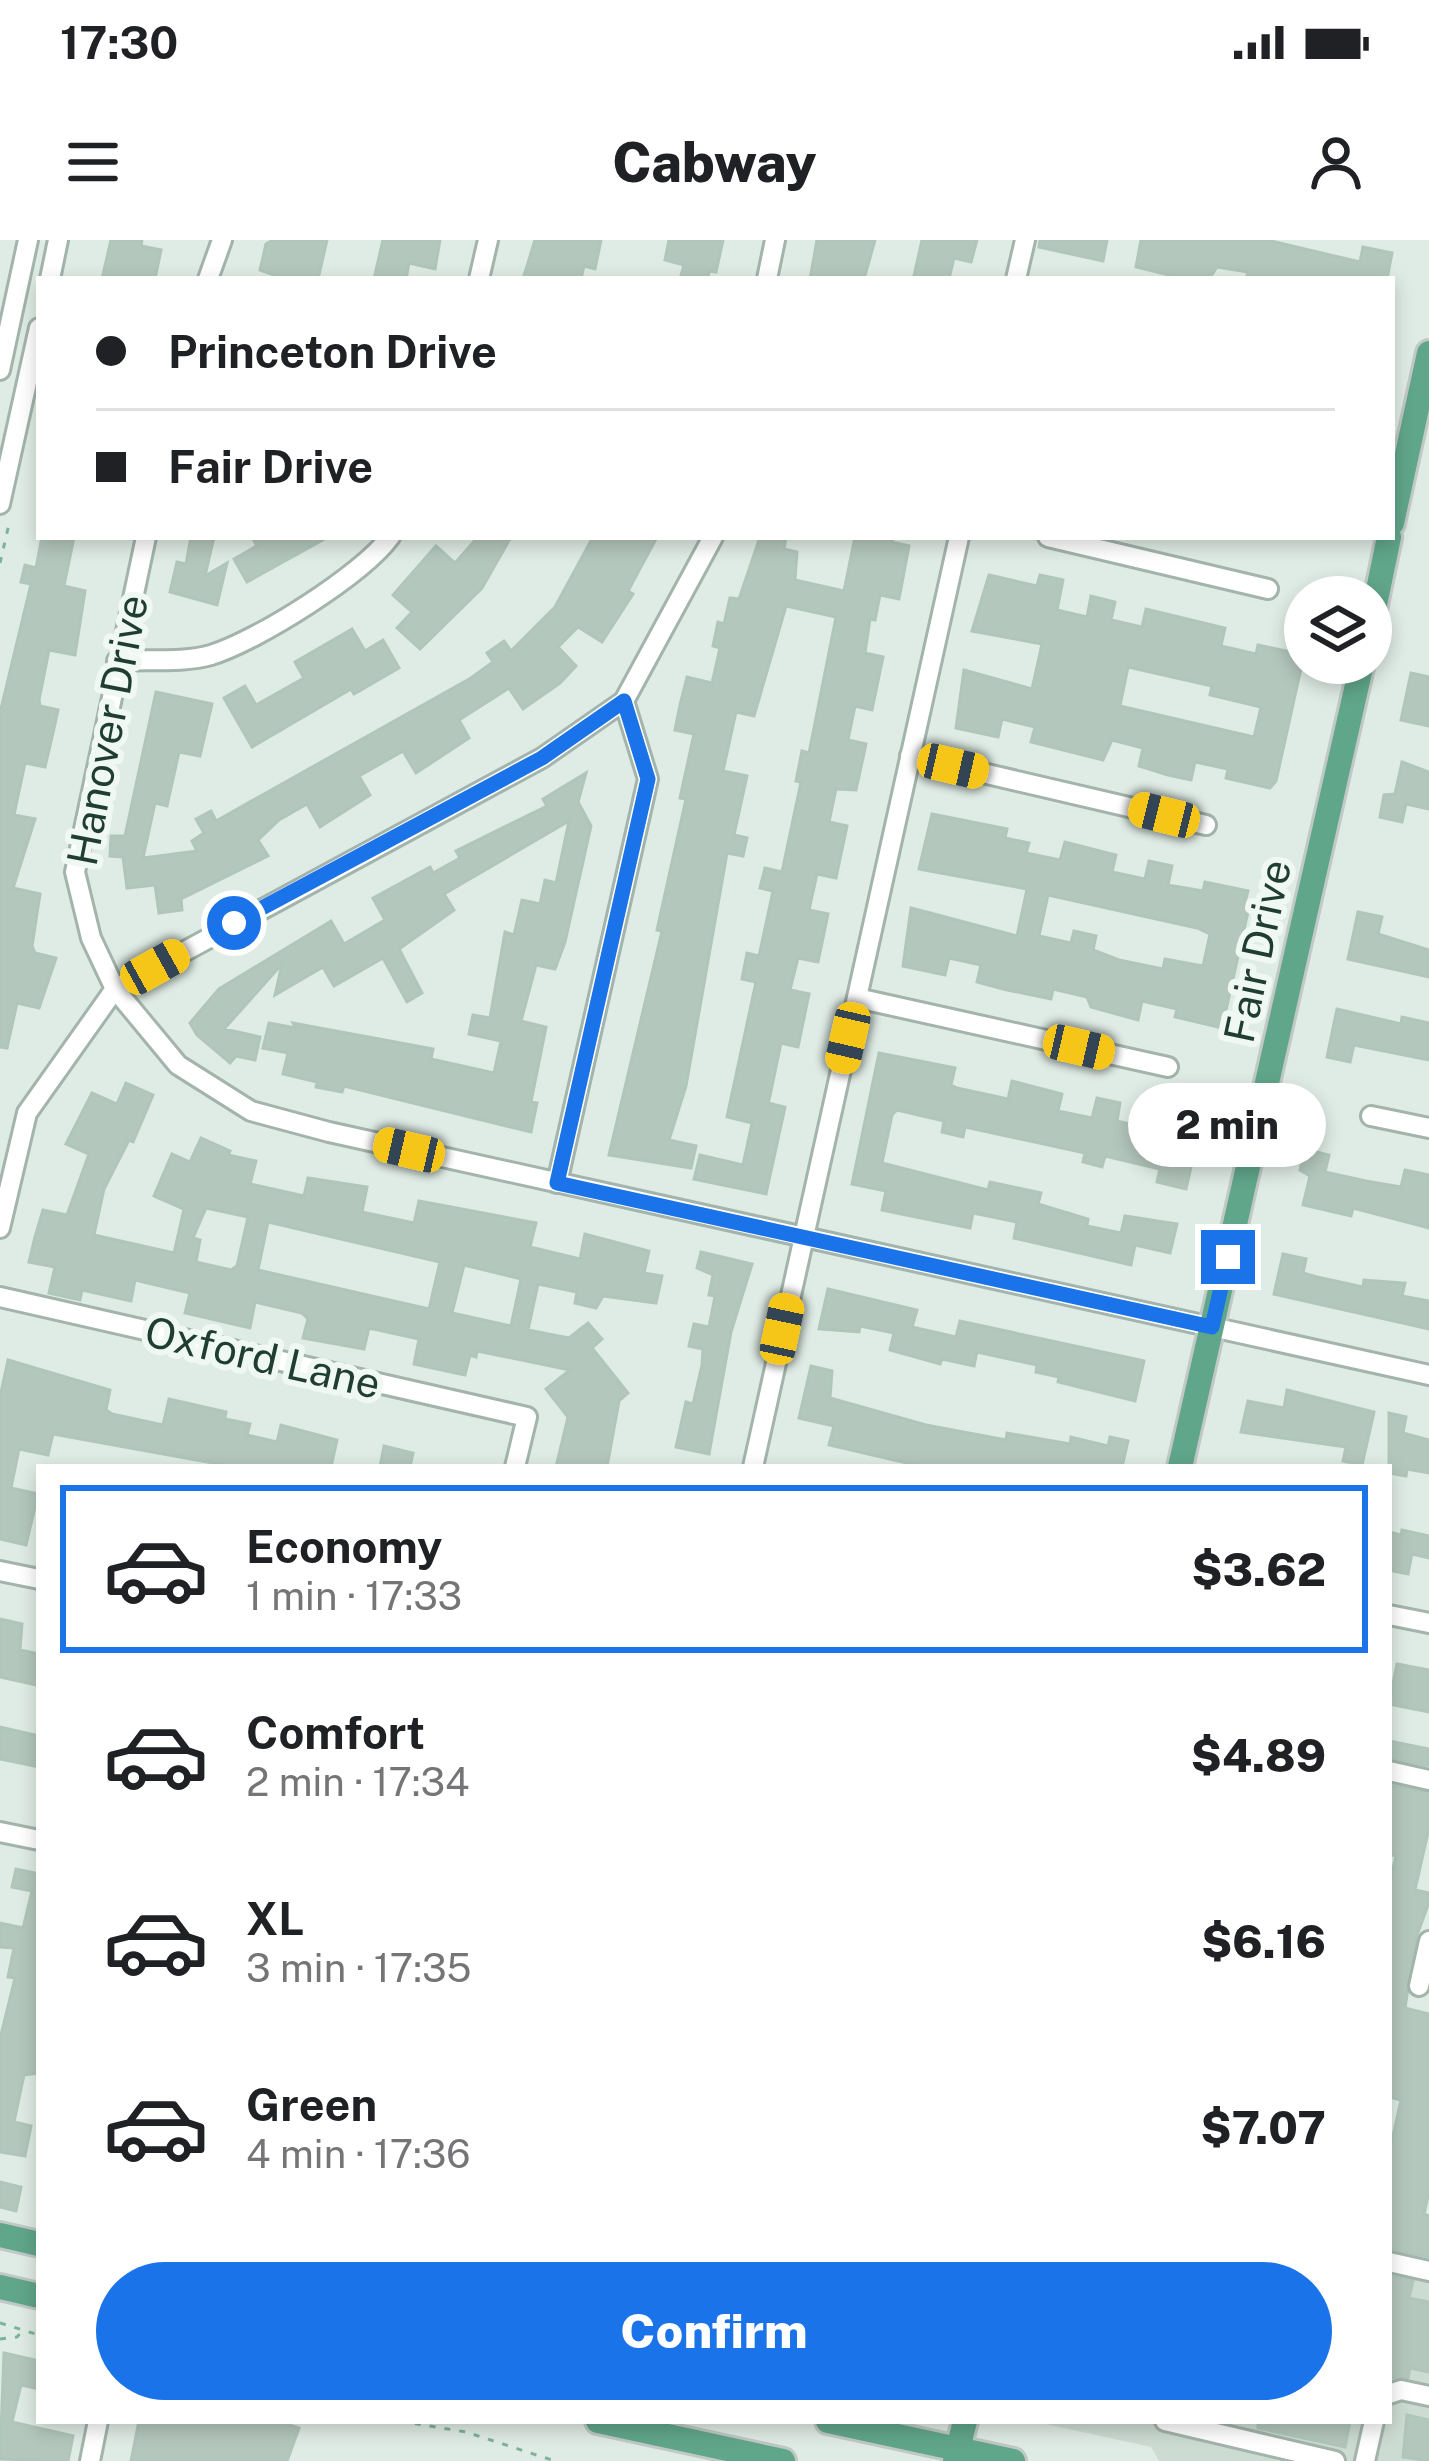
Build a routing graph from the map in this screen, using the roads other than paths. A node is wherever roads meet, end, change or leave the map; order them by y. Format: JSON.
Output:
{"nodes":[{"id":1,"x":28,"y":240,"type":"edge"},
{"id":2,"x":58,"y":240,"type":"edge"},
{"id":3,"x":222,"y":240,"type":"edge"},
{"id":4,"x":488,"y":240,"type":"edge"},
{"id":5,"x":776,"y":240,"type":"edge"},
{"id":6,"x":1025,"y":240,"type":"edge"},
{"id":7,"x":51,"y":276,"type":"edge"},
{"id":8,"x":209,"y":276,"type":"edge"},
{"id":9,"x":480,"y":276,"type":"edge"},
{"id":10,"x":768,"y":276,"type":"edge"},
{"id":11,"x":1017,"y":276,"type":"edge"},
{"id":12,"x":36,"y":342,"type":"edge"},
{"id":13,"x":1429,"y":353,"type":"edge"},
{"id":14,"x":0,"y":370,"type":"edge"},
{"id":15,"x":0,"y":504,"type":"edge"},
{"id":16,"x":1395,"y":509,"type":"edge"},
{"id":17,"x":145,"y":540,"type":"edge"},
{"id":18,"x":388,"y":540,"type":"edge"},
{"id":19,"x":711,"y":540,"type":"edge"},
{"id":20,"x":958,"y":540,"type":"edge"},
{"id":21,"x":1060,"y":540,"type":"edge"},
{"id":22,"x":1388,"y":540,"type":"edge"},
{"id":23,"x":1381,"y":576,"type":"edge"},
{"id":24,"x":1268,"y":590,"type":"dead end"},
{"id":25,"x":117,"y":661,"type":"junction"},
{"id":26,"x":1357,"y":684,"type":"edge"},
{"id":27,"x":624,"y":701,"type":"junction"},
{"id":28,"x":910,"y":755,"type":"junction"},
{"id":29,"x":1206,"y":825,"type":"dead end"},
{"id":30,"x":115,"y":989,"type":"junction"},
{"id":31,"x":856,"y":998,"type":"junction"},
{"id":32,"x":1168,"y":1067,"type":"dead end"},
{"id":33,"x":1371,"y":1116,"type":"dead end"},
{"id":34,"x":1429,"y":1129,"type":"edge"},
{"id":35,"x":557,"y":1183,"type":"junction"},
{"id":36,"x":0,"y":1228,"type":"edge"},
{"id":37,"x":802,"y":1236,"type":"junction"},
{"id":38,"x":0,"y":1297,"type":"edge"},
{"id":39,"x":1212,"y":1327,"type":"junction"},
{"id":40,"x":1429,"y":1375,"type":"edge"},
{"id":41,"x":515,"y":1464,"type":"edge"},
{"id":42,"x":754,"y":1464,"type":"edge"},
{"id":43,"x":1181,"y":1464,"type":"edge"},
{"id":44,"x":0,"y":1571,"type":"edge"},
{"id":45,"x":36,"y":1578,"type":"edge"},
{"id":46,"x":1392,"y":1616,"type":"edge"},
{"id":47,"x":1429,"y":1623,"type":"edge"},
{"id":48,"x":1392,"y":1772,"type":"edge"},
{"id":49,"x":1429,"y":1780,"type":"edge"},
{"id":50,"x":0,"y":1832,"type":"edge"},
{"id":51,"x":36,"y":1839,"type":"edge"},
{"id":52,"x":1429,"y":1940,"type":"edge"},
{"id":53,"x":1419,"y":1986,"type":"dead end"},
{"id":54,"x":0,"y":2236,"type":"edge"},
{"id":55,"x":36,"y":2243,"type":"edge"},
{"id":56,"x":1392,"y":2263,"type":"edge"},
{"id":57,"x":1429,"y":2271,"type":"edge"},
{"id":58,"x":0,"y":2287,"type":"edge"},
{"id":59,"x":36,"y":2295,"type":"edge"},
{"id":60,"x":1392,"y":2393,"type":"edge"},
{"id":61,"x":1429,"y":2396,"type":"edge"},
{"id":62,"x":97,"y":2424,"type":"edge"},
{"id":63,"x":612,"y":2424,"type":"edge"},
{"id":64,"x":964,"y":2424,"type":"edge"},
{"id":65,"x":1178,"y":2424,"type":"edge"},
{"id":66,"x":1374,"y":2424,"type":"edge"},
{"id":67,"x":878,"y":2426,"type":"edge"},
{"id":68,"x":1247,"y":2440,"type":"junction"},
{"id":69,"x":956,"y":2456,"type":"edge"},
{"id":70,"x":90,"y":2461,"type":"edge"},
{"id":71,"x":783,"y":2461,"type":"edge"},
{"id":72,"x":1013,"y":2461,"type":"edge"},
{"id":73,"x":1242,"y":2461,"type":"edge"},
{"id":74,"x":1336,"y":2461,"type":"edge"},
{"id":75,"x":1365,"y":2461,"type":"edge"}],
"edges":[{"from":1,"to":14,"type":"street"},
{"from":2,"to":7,"type":"street"},
{"from":3,"to":8,"type":"street"},
{"from":4,"to":9,"type":"street"},
{"from":5,"to":10,"type":"street"},
{"from":6,"to":11,"type":"street"},
{"from":12,"to":15,"type":"street"},
{"from":13,"to":16,"type":"main road"},
{"from":17,"to":25,"type":"street","name":"Hanover Drive"},
{"from":18,"to":25,"type":"street"},
{"from":19,"to":27,"type":"street"},
{"from":20,"to":28,"type":"street"},
{"from":21,"to":24,"type":"street"},
{"from":22,"to":23,"type":"main road"},
{"from":25,"to":30,"type":"street","name":"Hanover Drive"},
{"from":26,"to":39,"type":"main road","name":"Fair Drive"},
{"from":27,"to":30,"type":"street"},
{"from":27,"to":35,"type":"street"},
{"from":28,"to":29,"type":"street"},
{"from":28,"to":31,"type":"street"},
{"from":30,"to":35,"type":"street","name":"Hanover Drive"},
{"from":30,"to":36,"type":"street"},
{"from":31,"to":32,"type":"street"},
{"from":31,"to":37,"type":"street"},
{"from":33,"to":34,"type":"street"},
{"from":35,"to":37,"type":"street","name":"Hanover Drive"},
{"from":37,"to":39,"type":"street","name":"Hanover Drive"},
{"from":37,"to":42,"type":"street"},
{"from":38,"to":41,"type":"street","name":"Oxford Lane"},
{"from":39,"to":40,"type":"street","name":"Hanover Drive"},
{"from":39,"to":43,"type":"main road","name":"Fair Drive"},
{"from":44,"to":45,"type":"street"},
{"from":46,"to":47,"type":"street"},
{"from":48,"to":49,"type":"street"},
{"from":50,"to":51,"type":"street"},
{"from":52,"to":53,"type":"street"},
{"from":54,"to":55,"type":"main road"},
{"from":56,"to":57,"type":"street"},
{"from":58,"to":59,"type":"main road"},
{"from":60,"to":61,"type":"street"},
{"from":62,"to":70,"type":"street"},
{"from":63,"to":71,"type":"main road"},
{"from":64,"to":69,"type":"main road"},
{"from":65,"to":68,"type":"street"},
{"from":66,"to":75,"type":"street"},
{"from":67,"to":69,"type":"main road"},
{"from":68,"to":73,"type":"street"},
{"from":68,"to":74,"type":"street"},
{"from":69,"to":72,"type":"main road"}]}
